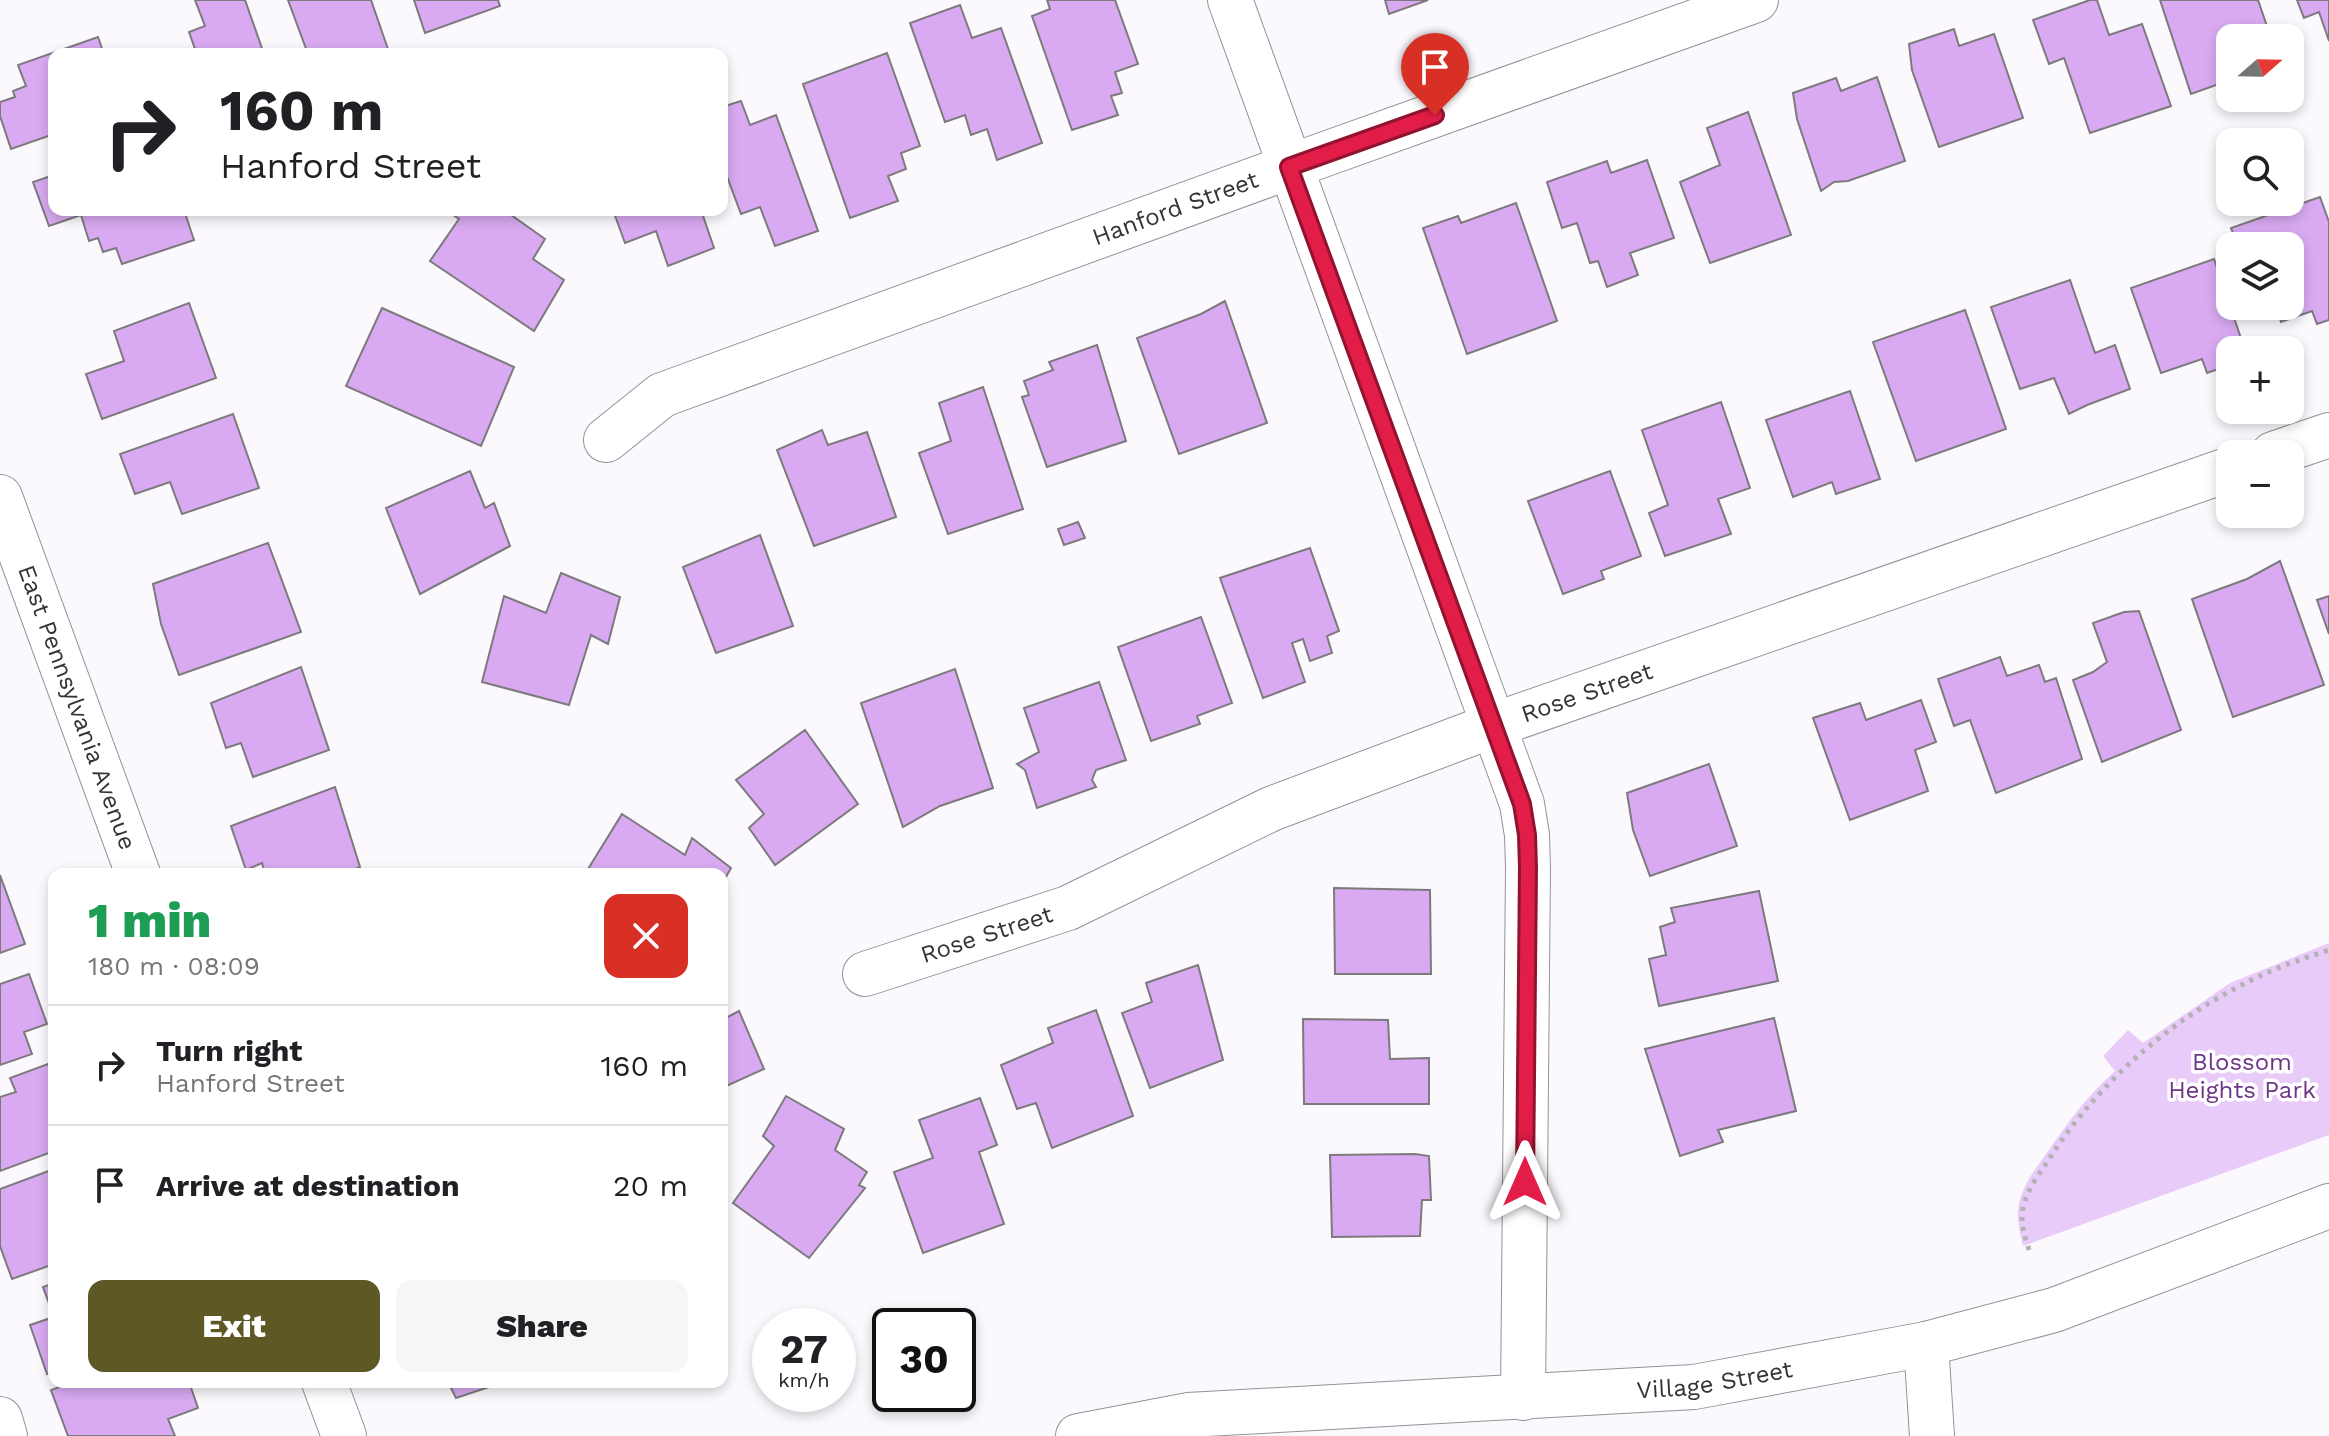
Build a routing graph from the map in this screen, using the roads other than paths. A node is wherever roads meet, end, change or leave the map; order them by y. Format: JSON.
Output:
{"nodes":[{"id":1,"x":1230,"y":0,"type":"edge"},
{"id":2,"x":1756,"y":0,"type":"edge"},
{"id":3,"x":1289,"y":167,"type":"junction"},
{"id":4,"x":2329,"y":435,"type":"edge"},
{"id":5,"x":606,"y":440,"type":"dead end"},
{"id":6,"x":2304,"y":443,"type":"edge"},
{"id":7,"x":2216,"y":474,"type":"edge"},
{"id":8,"x":0,"y":497,"type":"edge"},
{"id":9,"x":15,"y":586,"type":"edge"},
{"id":10,"x":1494,"y":725,"type":"junction"},
{"id":11,"x":135,"y":868,"type":"edge"},
{"id":12,"x":865,"y":974,"type":"dead end"},
{"id":13,"x":2329,"y":1206,"type":"edge"},
{"id":14,"x":1926,"y":1344,"type":"junction"},
{"id":15,"x":326,"y":1388,"type":"edge"},
{"id":16,"x":1523,"y":1398,"type":"junction"},
{"id":17,"x":0,"y":1419,"type":"edge"},
{"id":18,"x":5,"y":1436,"type":"edge"},
{"id":19,"x":344,"y":1436,"type":"edge"},
{"id":20,"x":1078,"y":1436,"type":"edge"},
{"id":21,"x":1932,"y":1436,"type":"edge"}],
"edges":[{"from":1,"to":3,"type":"street"},
{"from":2,"to":3,"type":"street","name":"Hanford Street"},
{"from":3,"to":5,"type":"street","name":"Hanford Street"},
{"from":3,"to":10,"type":"street"},
{"from":4,"to":6,"type":"street"},
{"from":7,"to":10,"type":"street","name":"Rose Street"},
{"from":8,"to":9,"type":"street","name":"East Pennsylvania Avenue"},
{"from":9,"to":11,"type":"street","name":"East Pennsylvania Avenue"},
{"from":10,"to":12,"type":"street","name":"Rose Street"},
{"from":10,"to":16,"type":"street"},
{"from":13,"to":14,"type":"street","name":"Village Street"},
{"from":14,"to":16,"type":"street","name":"Village Street"},
{"from":14,"to":21,"type":"street"},
{"from":15,"to":19,"type":"street"},
{"from":16,"to":20,"type":"street","name":"Village Street"},
{"from":17,"to":18,"type":"street"}]}
